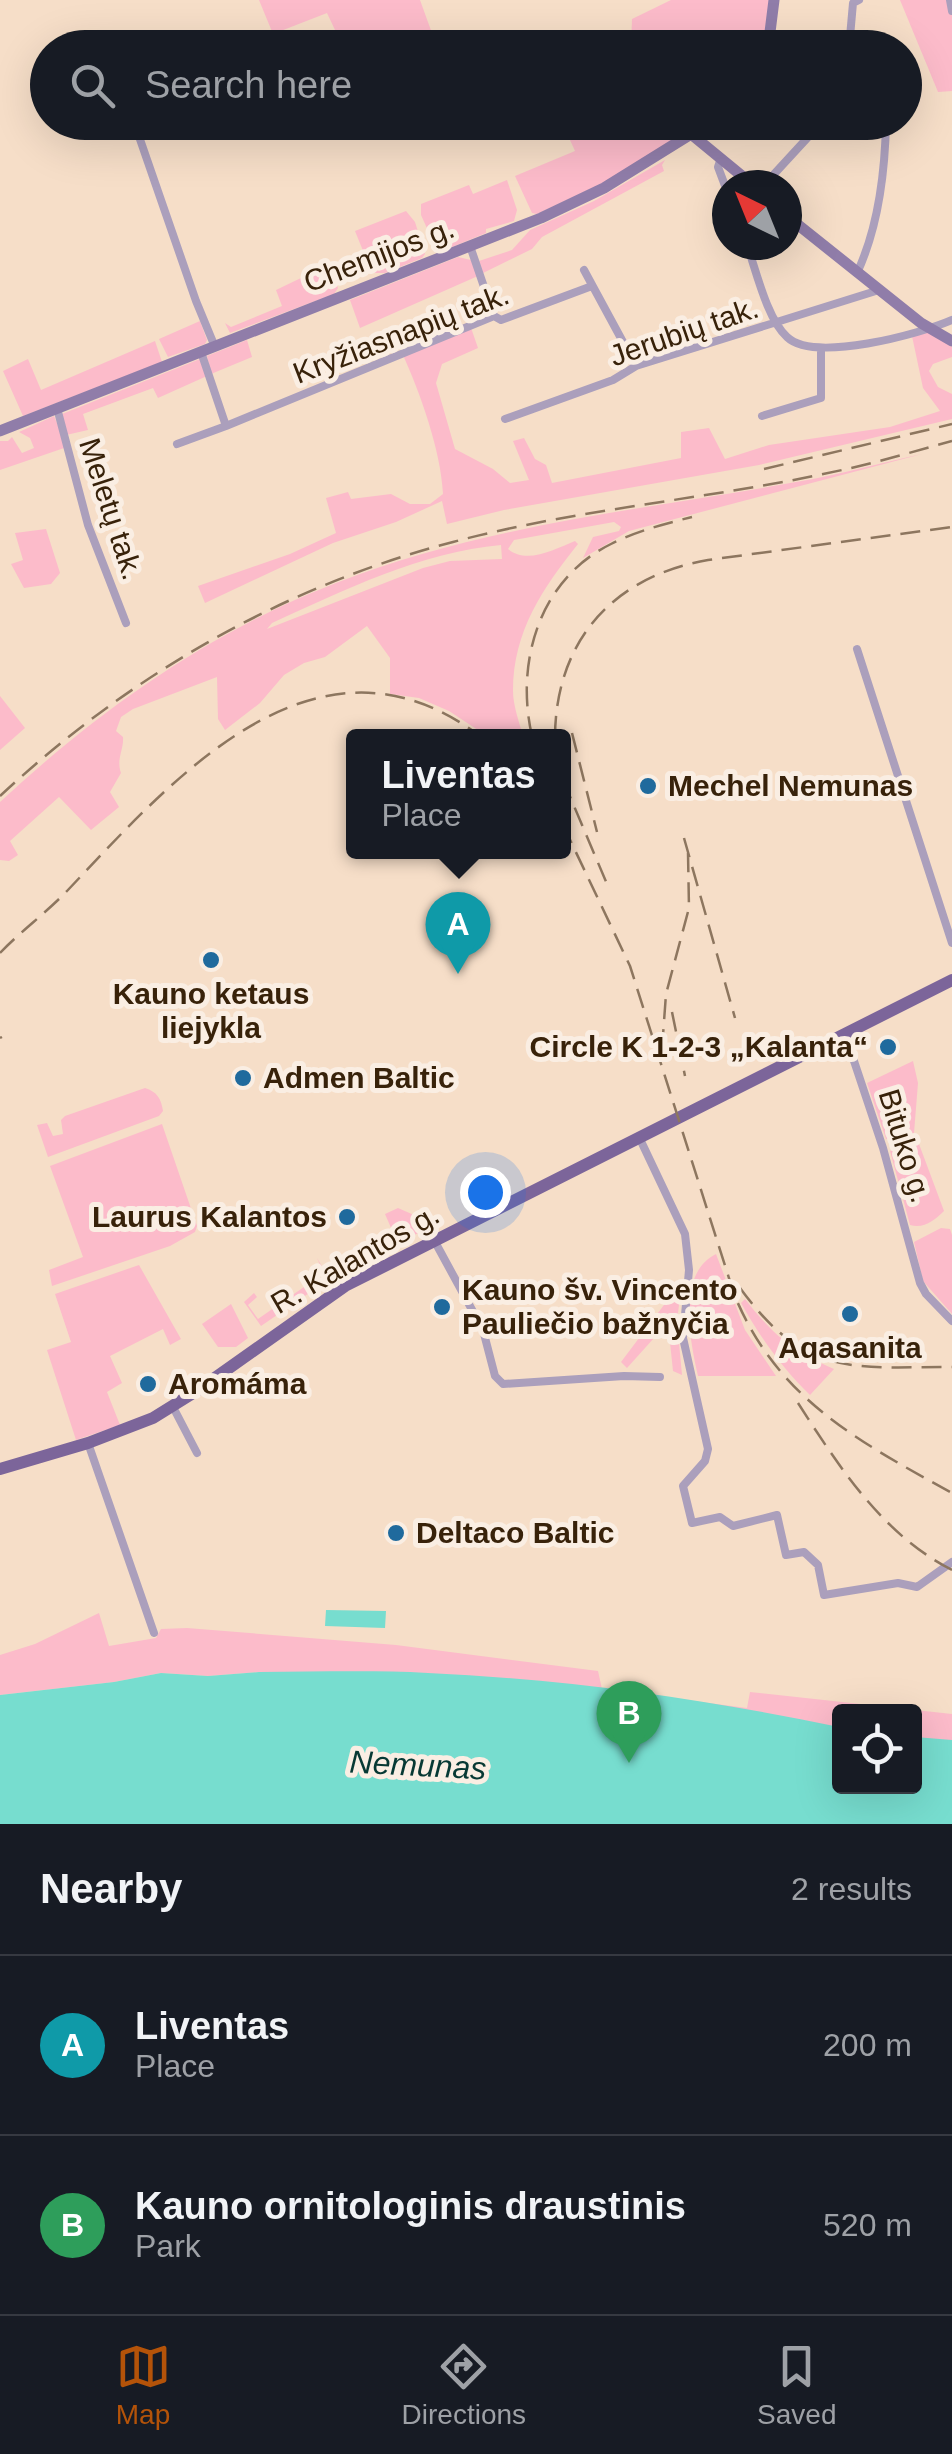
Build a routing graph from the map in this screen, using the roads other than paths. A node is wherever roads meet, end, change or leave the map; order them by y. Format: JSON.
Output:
{"nodes":[{"id":1,"x":774,"y":0,"type":"edge"},
{"id":2,"x":859,"y":0,"type":"edge"},
{"id":3,"x":950,"y":0,"type":"edge"},
{"id":4,"x":952,"y":11,"type":"edge"},
{"id":5,"x":770,"y":30,"type":"edge"},
{"id":6,"x":850,"y":30,"type":"edge"},
{"id":7,"x":140,"y":140,"type":"edge"},
{"id":8,"x":682,"y":140,"type":"edge"},
{"id":9,"x":699,"y":140,"type":"edge"},
{"id":10,"x":805,"y":140,"type":"edge"},
{"id":11,"x":885,"y":140,"type":"edge"},
{"id":12,"x":721,"y":158,"type":"junction"},
{"id":13,"x":719,"y":170,"type":"edge"},
{"id":14,"x":735,"y":170,"type":"edge"},
{"id":15,"x":778,"y":170,"type":"edge"},
{"id":16,"x":802,"y":228,"type":"edge"},
{"id":17,"x":470,"y":246,"type":"junction"},
{"id":18,"x":753,"y":260,"type":"edge"},
{"id":19,"x":584,"y":270,"type":"dead end"},
{"id":20,"x":857,"y":273,"type":"junction"},
{"id":21,"x":592,"y":286,"type":"junction"},
{"id":22,"x":878,"y":290,"type":"junction"},
{"id":23,"x":494,"y":316,"type":"junction"},
{"id":24,"x":952,"y":320,"type":"edge"},
{"id":25,"x":776,"y":324,"type":"junction"},
{"id":26,"x":930,"y":329,"type":"junction"},
{"id":27,"x":952,"y":340,"type":"edge"},
{"id":28,"x":215,"y":347,"type":"junction"},
{"id":29,"x":821,"y":348,"type":"junction"},
{"id":30,"x":202,"y":352,"type":"junction"},
{"id":31,"x":636,"y":366,"type":"junction"},
{"id":32,"x":57,"y":408,"type":"junction"},
{"id":33,"x":762,"y":416,"type":"dead end"},
{"id":34,"x":504,"y":419,"type":"dead end"},
{"id":35,"x":226,"y":426,"type":"junction"},
{"id":36,"x":0,"y":431,"type":"edge"},
{"id":37,"x":177,"y":444,"type":"dead end"},
{"id":38,"x":126,"y":623,"type":"dead end"},
{"id":39,"x":857,"y":650,"type":"dead end"},
{"id":40,"x":952,"y":943,"type":"edge"},
{"id":41,"x":952,"y":980,"type":"edge"},
{"id":42,"x":845,"y":1034,"type":"junction"},
{"id":43,"x":639,"y":1137,"type":"junction"},
{"id":44,"x":434,"y":1240,"type":"junction"},
{"id":45,"x":952,"y":1321,"type":"edge"},
{"id":46,"x":660,"y":1378,"type":"dead end"},
{"id":47,"x":173,"y":1407,"type":"junction"},
{"id":48,"x":88,"y":1444,"type":"junction"},
{"id":49,"x":197,"y":1453,"type":"dead end"},
{"id":50,"x":0,"y":1470,"type":"edge"},
{"id":51,"x":952,"y":1562,"type":"edge"},
{"id":52,"x":154,"y":1633,"type":"dead end"}],
"edges":[{"from":1,"to":5,"type":"main road"},
{"from":2,"to":6,"type":"street"},
{"from":3,"to":4,"type":"street"},
{"from":7,"to":28,"type":"street"},
{"from":8,"to":17,"type":"main road","name":"Chemijos g."},
{"from":9,"to":12,"type":"main road"},
{"from":10,"to":15,"type":"street"},
{"from":11,"to":20,"type":"street"},
{"from":12,"to":13,"type":"street"},
{"from":12,"to":14,"type":"main road"},
{"from":16,"to":20,"type":"main road"},
{"from":17,"to":23,"type":"street"},
{"from":17,"to":28,"type":"main road","name":"Chemijos g."},
{"from":18,"to":25,"type":"street"},
{"from":19,"to":21,"type":"street"},
{"from":20,"to":22,"type":"main road"},
{"from":21,"to":23,"type":"street","name":"Kryžiasnapių tak."},
{"from":21,"to":31,"type":"street"},
{"from":22,"to":25,"type":"street","name":"Jerubių tak."},
{"from":22,"to":26,"type":"main road"},
{"from":23,"to":35,"type":"street","name":"Kryžiasnapių tak."},
{"from":24,"to":26,"type":"street"},
{"from":25,"to":29,"type":"street"},
{"from":25,"to":31,"type":"street","name":"Jerubių tak."},
{"from":26,"to":27,"type":"main road"},
{"from":26,"to":29,"type":"street"},
{"from":28,"to":30,"type":"main road","name":"Chemijos g."},
{"from":29,"to":33,"type":"street"},
{"from":30,"to":32,"type":"main road","name":"Chemijos g."},
{"from":30,"to":35,"type":"street"},
{"from":31,"to":34,"type":"street","name":"Jerubių tak."},
{"from":32,"to":36,"type":"main road","name":"Chemijos g."},
{"from":32,"to":38,"type":"street","name":"Meletų tak."},
{"from":35,"to":37,"type":"street","name":"Kryžiasnapių tak."},
{"from":39,"to":40,"type":"street"},
{"from":41,"to":42,"type":"main road","name":"R. Kalantos g."},
{"from":42,"to":43,"type":"main road","name":"R. Kalantos g."},
{"from":42,"to":45,"type":"street","name":"Bituko g."},
{"from":43,"to":44,"type":"main road","name":"R. Kalantos g."},
{"from":43,"to":51,"type":"street"},
{"from":44,"to":46,"type":"street"},
{"from":44,"to":47,"type":"main road","name":"R. Kalantos g."},
{"from":47,"to":48,"type":"main road","name":"R. Kalantos g."},
{"from":47,"to":49,"type":"street"},
{"from":48,"to":50,"type":"main road","name":"R. Kalantos g."},
{"from":48,"to":52,"type":"street"}]}
